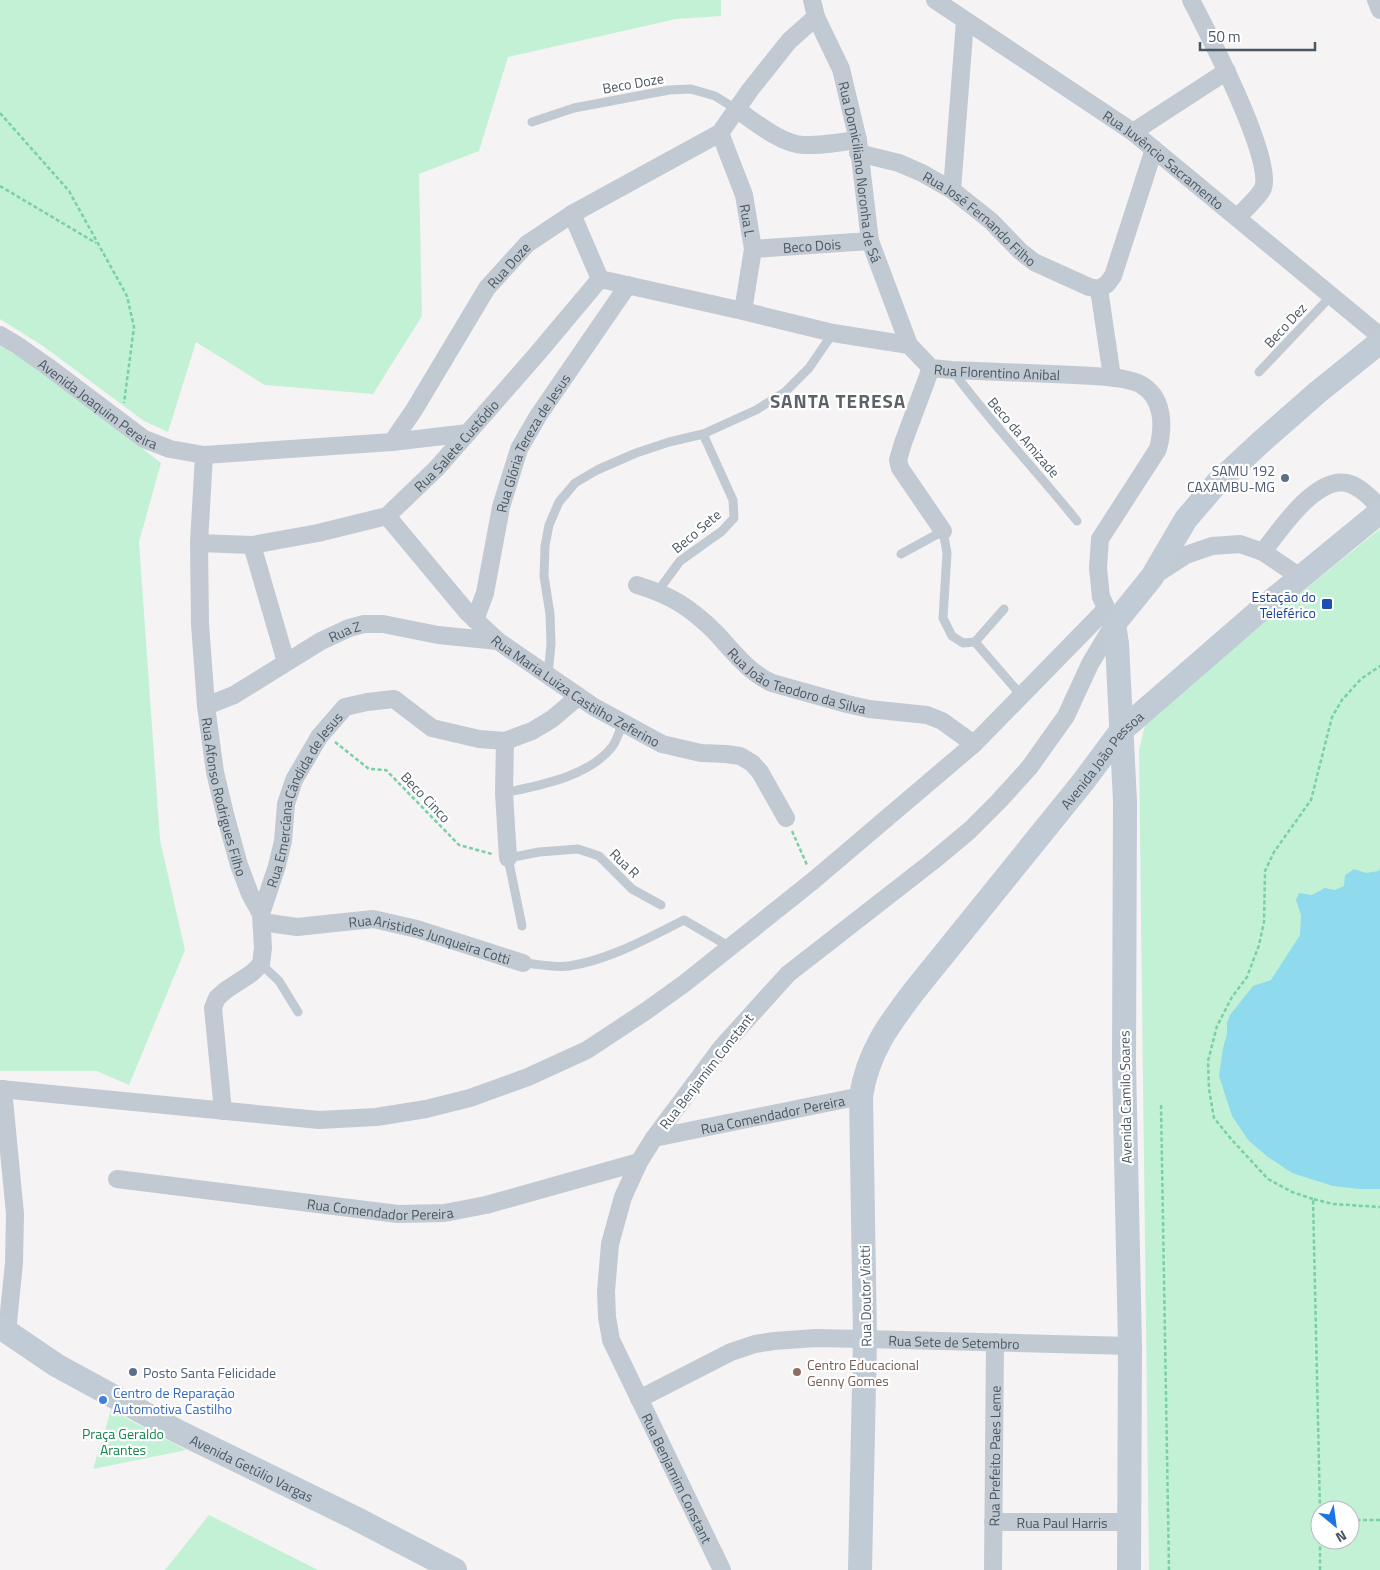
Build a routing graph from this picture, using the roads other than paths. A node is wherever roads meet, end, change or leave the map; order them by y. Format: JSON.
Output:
{"nodes":[{"id":1,"x":935,"y":0,"type":"edge"},
{"id":2,"x":1191,"y":0,"type":"edge"},
{"id":3,"x":1376,"y":0,"type":"edge"},
{"id":4,"x":814,"y":9,"type":"edge"},
{"id":5,"x":1380,"y":10,"type":"edge"},
{"id":6,"x":965,"y":21,"type":"junction"},
{"id":7,"x":1227,"y":71,"type":"junction"},
{"id":8,"x":736,"y":109,"type":"junction"},
{"id":9,"x":532,"y":122,"type":"dead end"},
{"id":10,"x":1133,"y":132,"type":"junction"},
{"id":11,"x":720,"y":133,"type":"junction"},
{"id":12,"x":858,"y":146,"type":"junction"},
{"id":13,"x":1154,"y":149,"type":"junction"},
{"id":14,"x":952,"y":190,"type":"junction"},
{"id":15,"x":572,"y":214,"type":"junction"},
{"id":16,"x":1238,"y":217,"type":"junction"},
{"id":17,"x":870,"y":241,"type":"junction"},
{"id":18,"x":753,"y":249,"type":"junction"},
{"id":19,"x":600,"y":278,"type":"junction"},
{"id":20,"x":628,"y":285,"type":"junction"},
{"id":21,"x":1099,"y":289,"type":"junction"},
{"id":22,"x":1331,"y":296,"type":"junction"},
{"id":23,"x":743,"y":311,"type":"junction"},
{"id":24,"x":832,"y":333,"type":"junction"},
{"id":25,"x":0,"y":335,"type":"edge"},
{"id":26,"x":1380,"y":336,"type":"edge"},
{"id":27,"x":1380,"y":342,"type":"edge"},
{"id":28,"x":909,"y":345,"type":"junction"},
{"id":29,"x":930,"y":368,"type":"junction"},
{"id":30,"x":952,"y":370,"type":"junction"},
{"id":31,"x":1259,"y":372,"type":"dead end"},
{"id":32,"x":1112,"y":377,"type":"junction"},
{"id":33,"x":468,"y":433,"type":"junction"},
{"id":34,"x":704,"y":434,"type":"junction"},
{"id":35,"x":392,"y":442,"type":"junction"},
{"id":36,"x":204,"y":455,"type":"junction"},
{"id":37,"x":1380,"y":507,"type":"edge"},
{"id":38,"x":1380,"y":512,"type":"edge"},
{"id":39,"x":387,"y":516,"type":"junction"},
{"id":40,"x":1077,"y":521,"type":"dead end"},
{"id":41,"x":943,"y":531,"type":"junction"},
{"id":42,"x":199,"y":543,"type":"junction"},
{"id":43,"x":252,"y":544,"type":"junction"},
{"id":44,"x":1263,"y":552,"type":"junction"},
{"id":45,"x":902,"y":554,"type":"dead end"},
{"id":46,"x":1152,"y":577,"type":"junction"},
{"id":47,"x":1300,"y":577,"type":"junction"},
{"id":48,"x":636,"y":585,"type":"dead end"},
{"id":49,"x":658,"y":591,"type":"junction"},
{"id":50,"x":1004,"y":609,"type":"dead end"},
{"id":51,"x":471,"y":616,"type":"junction"},
{"id":52,"x":1110,"y":617,"type":"junction"},
{"id":53,"x":451,"y":636,"type":"junction"},
{"id":54,"x":498,"y":641,"type":"junction"},
{"id":55,"x":975,"y":642,"type":"junction"},
{"id":56,"x":286,"y":662,"type":"junction"},
{"id":57,"x":548,"y":675,"type":"junction"},
{"id":58,"x":1021,"y":695,"type":"junction"},
{"id":59,"x":578,"y":696,"type":"junction"},
{"id":60,"x":206,"y":706,"type":"junction"},
{"id":61,"x":623,"y":722,"type":"junction"},
{"id":62,"x":1121,"y":731,"type":"junction"},
{"id":63,"x":505,"y":741,"type":"junction"},
{"id":64,"x":974,"y":744,"type":"junction"},
{"id":65,"x":1083,"y":782,"type":"junction"},
{"id":66,"x":504,"y":793,"type":"junction"},
{"id":67,"x":1125,"y":801,"type":"junction"},
{"id":68,"x":786,"y":818,"type":"road end"},
{"id":69,"x":508,"y":858,"type":"junction"},
{"id":70,"x":661,"y":904,"type":"dead end"},
{"id":71,"x":262,"y":918,"type":"junction"},
{"id":72,"x":522,"y":926,"type":"dead end"},
{"id":73,"x":730,"y":948,"type":"junction"},
{"id":74,"x":523,"y":963,"type":"joint"},
{"id":75,"x":261,"y":964,"type":"junction"},
{"id":76,"x":298,"y":1012,"type":"dead end"},
{"id":77,"x":873,"y":1053,"type":"joint"},
{"id":78,"x":2,"y":1089,"type":"edge"},
{"id":79,"x":862,"y":1096,"type":"junction"},
{"id":80,"x":223,"y":1110,"type":"junction"},
{"id":81,"x":654,"y":1138,"type":"junction"},
{"id":82,"x":639,"y":1162,"type":"junction"},
{"id":83,"x":117,"y":1179,"type":"dead end"},
{"id":84,"x":3,"y":1330,"type":"edge"},
{"id":85,"x":865,"y":1339,"type":"junction"},
{"id":86,"x":995,"y":1342,"type":"junction"},
{"id":87,"x":1130,"y":1346,"type":"junction"},
{"id":88,"x":639,"y":1400,"type":"junction"},
{"id":89,"x":993,"y":1522,"type":"junction"},
{"id":90,"x":1130,"y":1522,"type":"junction"},
{"id":91,"x":455,"y":1570,"type":"edge"},
{"id":92,"x":722,"y":1570,"type":"edge"},
{"id":93,"x":860,"y":1570,"type":"edge"},
{"id":94,"x":993,"y":1570,"type":"edge"},
{"id":95,"x":1129,"y":1570,"type":"edge"}],
"edges":[{"from":1,"to":6,"type":"street","name":"Rua Juvêncio Sacramento"},
{"from":2,"to":7,"type":"street"},
{"from":3,"to":5,"type":"street"},
{"from":4,"to":8,"type":"street","name":"Rua Doze"},
{"from":4,"to":12,"type":"street","name":"Rua Domiciliano Noronha de Sá"},
{"from":6,"to":10,"type":"street","name":"Rua Juvêncio Sacramento"},
{"from":6,"to":14,"type":"street"},
{"from":7,"to":10,"type":"street"},
{"from":7,"to":16,"type":"street"},
{"from":8,"to":9,"type":"lane","name":"Beco Doze"},
{"from":8,"to":11,"type":"street","name":"Rua Doze"},
{"from":8,"to":12,"type":"street","name":"Rua José Fernando Filho"},
{"from":10,"to":13,"type":"street","name":"Rua Juvêncio Sacramento"},
{"from":11,"to":15,"type":"street","name":"Rua Doze"},
{"from":11,"to":18,"type":"street","name":"Rua L"},
{"from":12,"to":14,"type":"street","name":"Rua José Fernando Filho"},
{"from":12,"to":17,"type":"street","name":"Rua Domiciliano Noronha de Sá"},
{"from":13,"to":16,"type":"street","name":"Rua Juvêncio Sacramento"},
{"from":13,"to":21,"type":"street"},
{"from":14,"to":21,"type":"street","name":"Rua José Fernando Filho"},
{"from":15,"to":19,"type":"street"},
{"from":15,"to":35,"type":"street","name":"Rua Doze"},
{"from":16,"to":22,"type":"street","name":"Rua Juvêncio Sacramento"},
{"from":17,"to":18,"type":"street","name":"Beco Dois"},
{"from":17,"to":28,"type":"street","name":"Rua Domiciliano Noronha de Sá"},
{"from":18,"to":23,"type":"street","name":"Rua L"},
{"from":19,"to":20,"type":"street"},
{"from":19,"to":33,"type":"street","name":"Rua Salete Custódio"},
{"from":20,"to":23,"type":"street"},
{"from":20,"to":51,"type":"street","name":"Rua Glória Tereza de Jesus"},
{"from":21,"to":32,"type":"street"},
{"from":22,"to":26,"type":"street","name":"Rua Juvêncio Sacramento"},
{"from":22,"to":31,"type":"lane","name":"Beco Dez"},
{"from":23,"to":24,"type":"street"},
{"from":24,"to":28,"type":"street"},
{"from":24,"to":34,"type":"lane"},
{"from":25,"to":36,"type":"street","name":"Avenida Joaquim Pereira"},
{"from":27,"to":46,"type":"street"},
{"from":28,"to":29,"type":"street","name":"Rua Florentino Anibal"},
{"from":29,"to":30,"type":"street","name":"Rua Florentino Anibal"},
{"from":29,"to":41,"type":"street"},
{"from":30,"to":32,"type":"street","name":"Rua Florentino Anibal"},
{"from":30,"to":40,"type":"lane","name":"Beco da Amizade"},
{"from":32,"to":52,"type":"street","name":"Rua Florentino Anibal"},
{"from":33,"to":35,"type":"street"},
{"from":33,"to":39,"type":"street","name":"Rua Salete Custódio"},
{"from":34,"to":49,"type":"lane","name":"Beco Sete"},
{"from":34,"to":57,"type":"lane"},
{"from":35,"to":36,"type":"street"},
{"from":36,"to":42,"type":"street","name":"Rua Afonso Rodrigues Filho"},
{"from":37,"to":44,"type":"street"},
{"from":38,"to":47,"type":"street","name":"Avenida João Pessoa"},
{"from":39,"to":43,"type":"street","name":"Rua Salete Custódio"},
{"from":39,"to":51,"type":"street","name":"Rua Maria Luiza Castilho Zeferino"},
{"from":41,"to":45,"type":"lane"},
{"from":41,"to":55,"type":"lane"},
{"from":42,"to":43,"type":"street","name":"Rua Salete Custódio"},
{"from":42,"to":60,"type":"street","name":"Rua Afonso Rodrigues Filho"},
{"from":43,"to":56,"type":"street"},
{"from":44,"to":46,"type":"street"},
{"from":44,"to":47,"type":"street"},
{"from":46,"to":52,"type":"street"},
{"from":47,"to":62,"type":"street","name":"Avenida João Pessoa"},
{"from":48,"to":49,"type":"street","name":"Rua João Teodoro da Silva"},
{"from":49,"to":64,"type":"street","name":"Rua João Teodoro da Silva"},
{"from":50,"to":55,"type":"lane"},
{"from":51,"to":53,"type":"street","name":"Rua Glória Tereza de Jesus"},
{"from":51,"to":54,"type":"street","name":"Rua Maria Luiza Castilho Zeferino"},
{"from":52,"to":58,"type":"street"},
{"from":52,"to":62,"type":"street","name":"Avenida Camilo Soares"},
{"from":52,"to":81,"type":"street","name":"Rua Benjamim Constant"},
{"from":53,"to":54,"type":"street","name":"Rua Z"},
{"from":53,"to":56,"type":"street","name":"Rua Z"},
{"from":54,"to":57,"type":"street","name":"Rua Maria Luiza Castilho Zeferino"},
{"from":55,"to":58,"type":"lane"},
{"from":56,"to":60,"type":"street","name":"Rua Z"},
{"from":57,"to":59,"type":"street","name":"Rua Maria Luiza Castilho Zeferino"},
{"from":58,"to":64,"type":"street"},
{"from":59,"to":61,"type":"street","name":"Rua Maria Luiza Castilho Zeferino"},
{"from":59,"to":63,"type":"street","name":"Rua Emercíana Cândida de Jesus"},
{"from":60,"to":71,"type":"street","name":"Rua Afonso Rodrigues Filho"},
{"from":61,"to":66,"type":"lane"},
{"from":61,"to":68,"type":"street","name":"Rua Maria Luiza Castilho Zeferino"},
{"from":62,"to":65,"type":"street","name":"Avenida João Pessoa"},
{"from":62,"to":67,"type":"street","name":"Avenida Camilo Soares"},
{"from":63,"to":66,"type":"street"},
{"from":63,"to":71,"type":"street","name":"Rua Emercíana Cândida de Jesus"},
{"from":64,"to":73,"type":"street"},
{"from":65,"to":67,"type":"street"},
{"from":65,"to":77,"type":"street","name":"Avenida João Pessoa"},
{"from":66,"to":69,"type":"street"},
{"from":67,"to":87,"type":"street","name":"Avenida Camilo Soares"},
{"from":69,"to":70,"type":"lane","name":"Rua R"},
{"from":69,"to":72,"type":"lane"},
{"from":71,"to":74,"type":"street","name":"Rua Aristides Junqueira Cotti"},
{"from":71,"to":75,"type":"street","name":"Rua Afonso Rodrigues Filho"},
{"from":73,"to":74,"type":"lane","name":"Rua Aristides Junqueira Cotti"},
{"from":73,"to":80,"type":"street"},
{"from":75,"to":76,"type":"lane"},
{"from":75,"to":80,"type":"street"},
{"from":77,"to":79,"type":"street","name":"Rua Doutor Viotti"},
{"from":78,"to":80,"type":"street"},
{"from":78,"to":84,"type":"street"},
{"from":79,"to":81,"type":"street","name":"Rua Comendador Pereira"},
{"from":79,"to":85,"type":"street","name":"Rua Doutor Viotti"},
{"from":81,"to":82,"type":"street","name":"Rua Benjamim Constant"},
{"from":82,"to":83,"type":"street","name":"Rua Comendador Pereira"},
{"from":82,"to":88,"type":"street","name":"Rua Benjamim Constant"},
{"from":84,"to":91,"type":"street","name":"Avenida Getúlio Vargas"},
{"from":85,"to":86,"type":"street","name":"Rua Sete de Setembro"},
{"from":85,"to":88,"type":"street","name":"Rua Sete de Setembro"},
{"from":85,"to":93,"type":"street","name":"Rua Doutor Viotti"},
{"from":86,"to":87,"type":"street","name":"Rua Sete de Setembro"},
{"from":86,"to":89,"type":"street","name":"Rua Prefeito Paes Leme"},
{"from":87,"to":90,"type":"street","name":"Avenida Camilo Soares"},
{"from":88,"to":92,"type":"street","name":"Rua Benjamim Constant"},
{"from":89,"to":90,"type":"street","name":"Rua Paul Harris"},
{"from":89,"to":94,"type":"street","name":"Rua Prefeito Paes Leme"},
{"from":90,"to":95,"type":"street","name":"Avenida Camilo Soares"}]}
